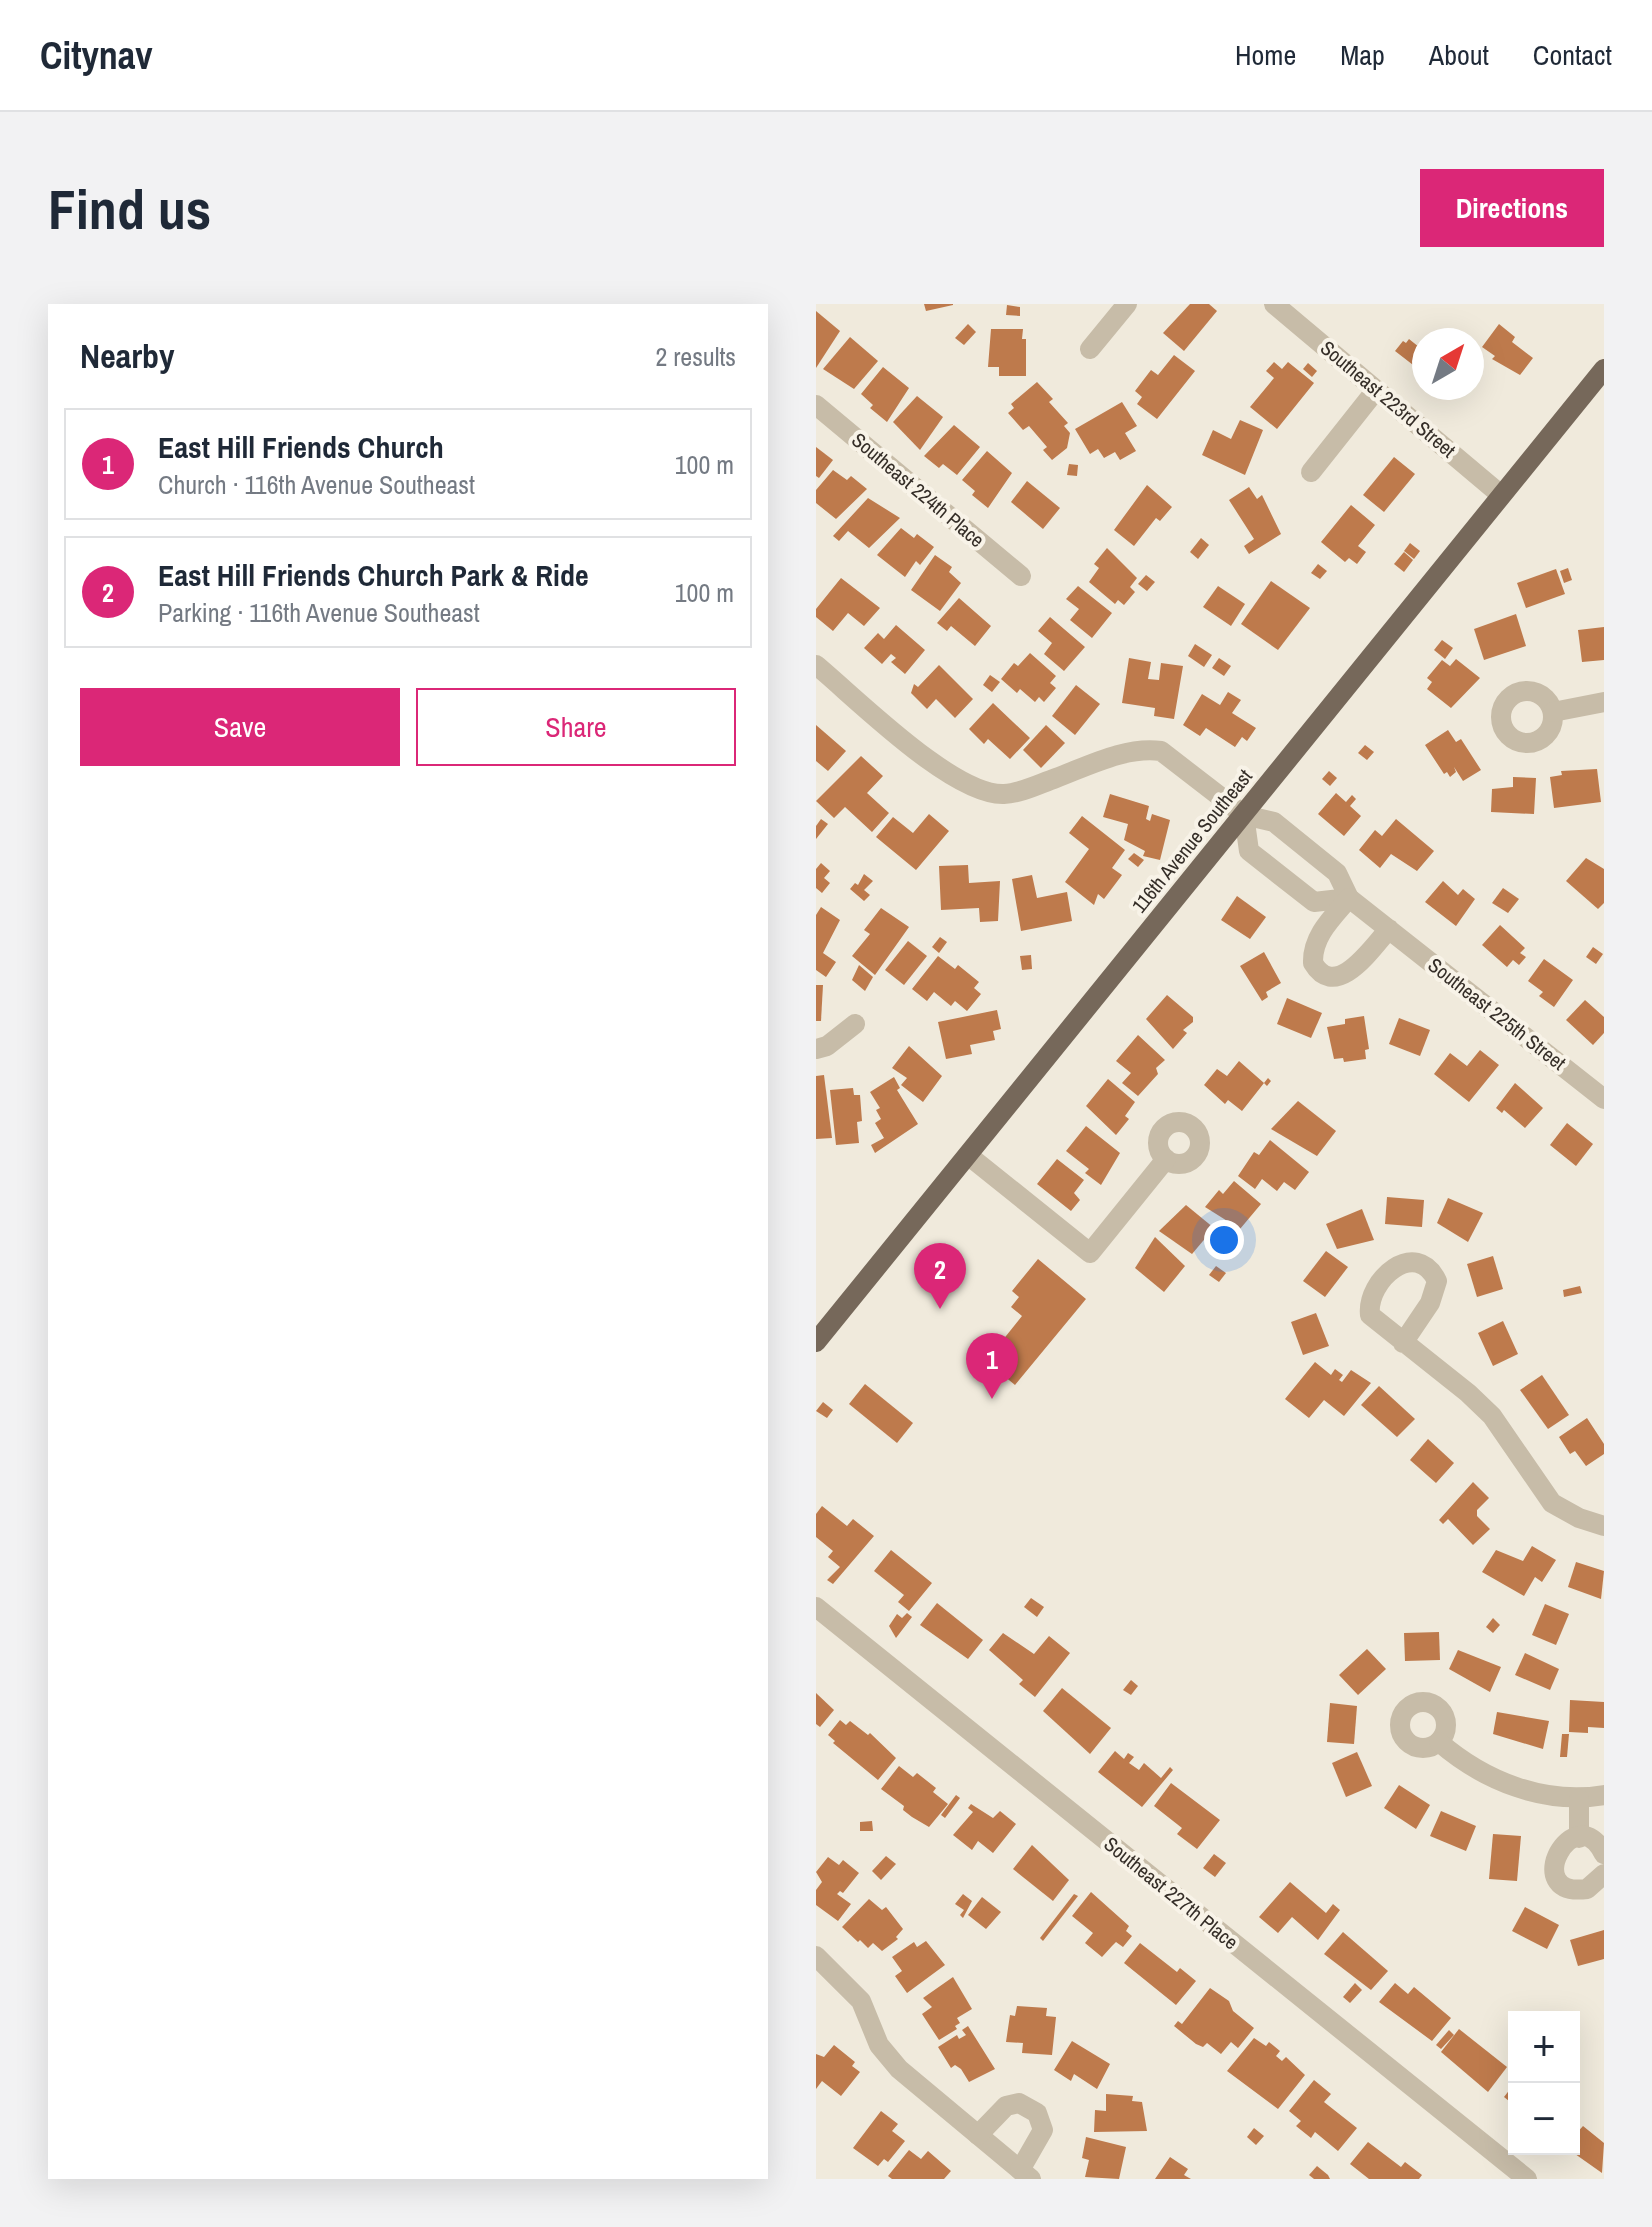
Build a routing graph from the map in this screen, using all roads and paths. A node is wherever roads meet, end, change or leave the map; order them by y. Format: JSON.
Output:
{"nodes":[{"id":1,"x":1127,"y":304,"type":"edge"},
{"id":2,"x":1274,"y":304,"type":"edge"},
{"id":3,"x":1090,"y":349,"type":"dead end"},
{"id":4,"x":1604,"y":369,"type":"edge"},
{"id":5,"x":1376,"y":390,"type":"junction"},
{"id":6,"x":816,"y":405,"type":"edge"},
{"id":7,"x":1311,"y":472,"type":"dead end"},
{"id":8,"x":1501,"y":495,"type":"junction"},
{"id":9,"x":1021,"y":576,"type":"dead end"},
{"id":10,"x":816,"y":665,"type":"edge"},
{"id":11,"x":1604,"y":702,"type":"edge"},
{"id":12,"x":1553,"y":712,"type":"dead end"},
{"id":13,"x":1244,"y":815,"type":"junction"},
{"id":14,"x":1349,"y":898,"type":"junction"},
{"id":15,"x":1389,"y":929,"type":"junction"},
{"id":16,"x":855,"y":1024,"type":"dead end"},
{"id":17,"x":816,"y":1049,"type":"edge"},
{"id":18,"x":1604,"y":1099,"type":"edge"},
{"id":19,"x":969,"y":1156,"type":"junction"},
{"id":20,"x":1166,"y":1159,"type":"dead end"},
{"id":21,"x":816,"y":1342,"type":"edge"},
{"id":22,"x":1403,"y":1343,"type":"dead end"},
{"id":23,"x":1604,"y":1526,"type":"edge"},
{"id":24,"x":816,"y":1607,"type":"edge"},
{"id":25,"x":1439,"y":1742,"type":"dead end"},
{"id":26,"x":1604,"y":1795,"type":"edge"},
{"id":27,"x":1579,"y":1799,"type":"junction"},
{"id":28,"x":1579,"y":1838,"type":"junction"},
{"id":29,"x":1604,"y":1854,"type":"edge"},
{"id":30,"x":1604,"y":1874,"type":"edge"},
{"id":31,"x":820,"y":1967,"type":"edge"},
{"id":32,"x":978,"y":2135,"type":"junction"},
{"id":33,"x":1026,"y":2174,"type":"edge"},
{"id":34,"x":1527,"y":2179,"type":"edge"}],
"edges":[{"from":1,"to":3,"type":"street"},
{"from":2,"to":5,"type":"street","name":"Southeast 223rd Street"},
{"from":4,"to":8,"type":"main road","name":"116th Avenue Southeast"},
{"from":5,"to":7,"type":"street"},
{"from":5,"to":8,"type":"street","name":"Southeast 223rd Street"},
{"from":6,"to":9,"type":"street","name":"Southeast 224th Place"},
{"from":8,"to":13,"type":"main road","name":"116th Avenue Southeast"},
{"from":10,"to":13,"type":"street","name":"Southeast 225th Street"},
{"from":11,"to":12,"type":"street"},
{"from":13,"to":14,"type":"street","name":"Southeast 225th Street"},
{"from":13,"to":14,"type":"street"},
{"from":13,"to":19,"type":"main road","name":"116th Avenue Southeast"},
{"from":14,"to":15,"type":"street","name":"Southeast 225th Street"},
{"from":14,"to":15,"type":"street"},
{"from":15,"to":18,"type":"street","name":"Southeast 225th Street"},
{"from":16,"to":17,"type":"street"},
{"from":19,"to":20,"type":"street"},
{"from":19,"to":21,"type":"main road","name":"116th Avenue Southeast"},
{"from":22,"to":23,"type":"street"},
{"from":24,"to":34,"type":"street","name":"Southeast 227th Place"},
{"from":25,"to":27,"type":"street"},
{"from":26,"to":27,"type":"street"},
{"from":27,"to":28,"type":"street"},
{"from":28,"to":29,"type":"street"},
{"from":28,"to":30,"type":"street"},
{"from":31,"to":32,"type":"street"},
{"from":32,"to":33,"type":"street"},
{"from":32,"to":33,"type":"street"}]}
